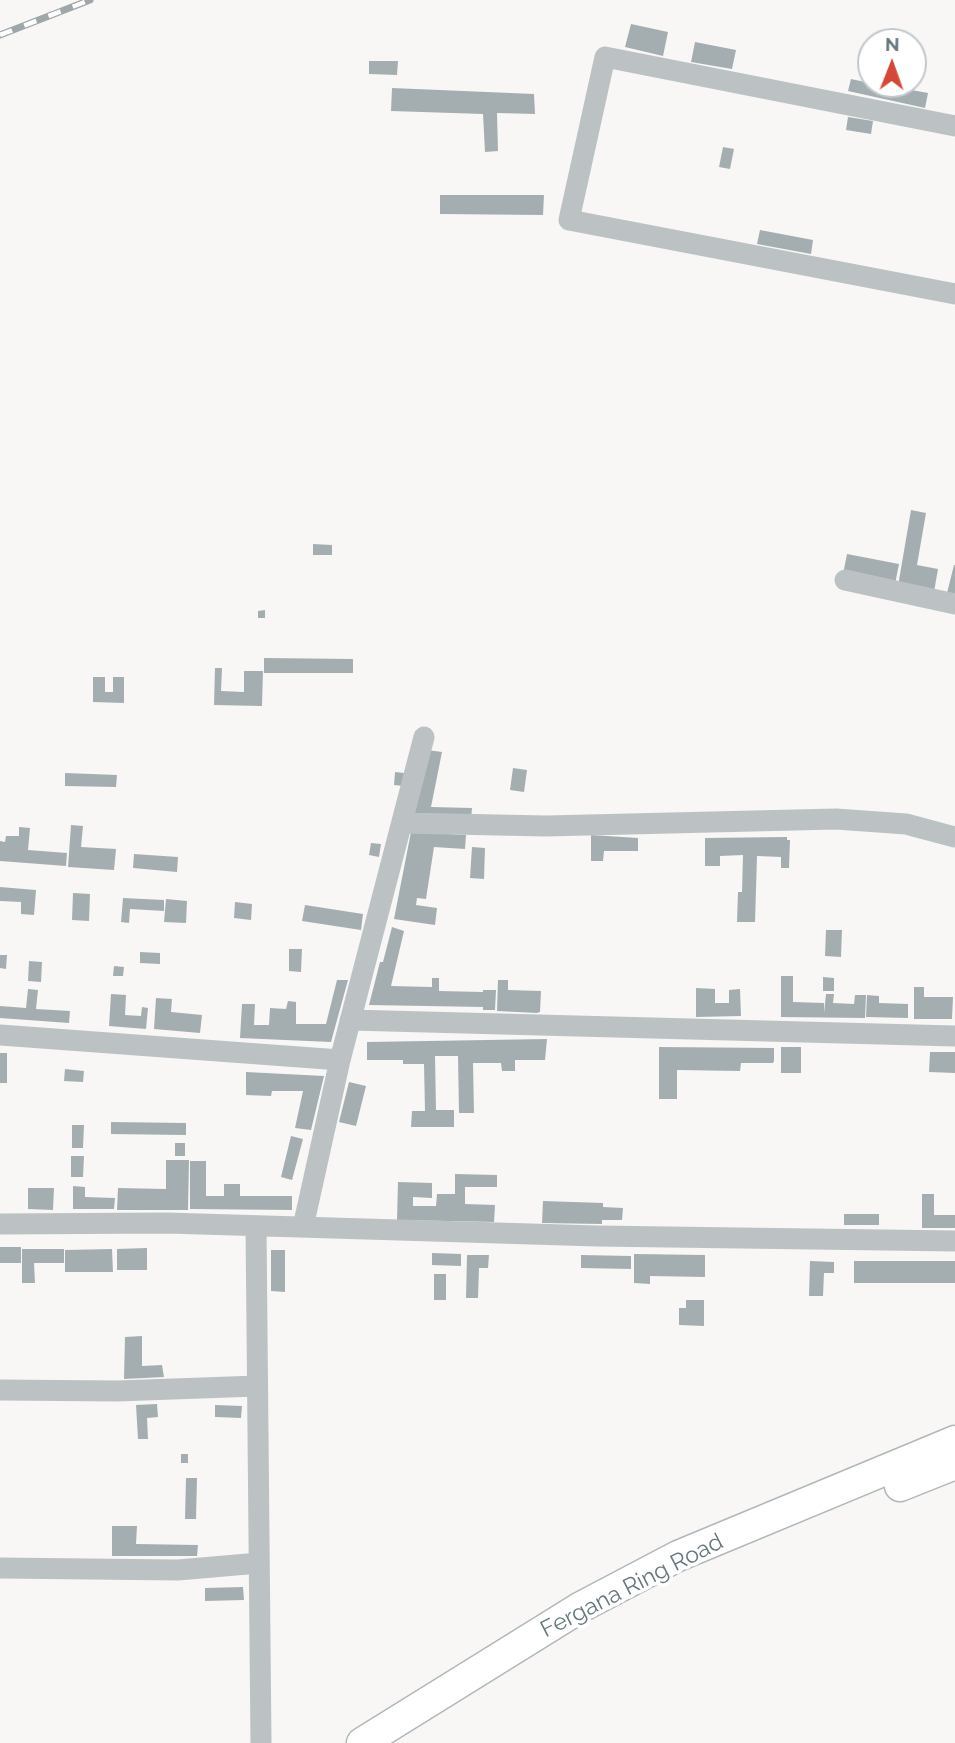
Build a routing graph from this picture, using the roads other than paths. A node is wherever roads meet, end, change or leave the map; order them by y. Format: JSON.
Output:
{"nodes":[{"id":1,"x":955,"y":126,"type":"edge"},
{"id":2,"x":955,"y":294,"type":"edge"},
{"id":3,"x":845,"y":580,"type":"dead end"},
{"id":4,"x":955,"y":604,"type":"edge"},
{"id":5,"x":424,"y":737,"type":"dead end"},
{"id":6,"x":402,"y":823,"type":"junction"},
{"id":7,"x":955,"y":837,"type":"edge"},
{"id":8,"x":350,"y":1020,"type":"junction"},
{"id":9,"x":0,"y":1035,"type":"edge"},
{"id":10,"x":955,"y":1036,"type":"edge"},
{"id":11,"x":340,"y":1060,"type":"junction"},
{"id":12,"x":0,"y":1223,"type":"edge"},
{"id":13,"x":256,"y":1226,"type":"junction"},
{"id":14,"x":303,"y":1227,"type":"junction"},
{"id":15,"x":955,"y":1241,"type":"edge"},
{"id":16,"x":257,"y":1386,"type":"junction"},
{"id":17,"x":0,"y":1390,"type":"edge"},
{"id":18,"x":955,"y":1441,"type":"edge"},
{"id":19,"x":955,"y":1464,"type":"edge"},
{"id":20,"x":259,"y":1563,"type":"junction"},
{"id":21,"x":0,"y":1568,"type":"edge"},
{"id":22,"x":261,"y":1743,"type":"edge"},
{"id":23,"x":362,"y":1743,"type":"edge"},
{"id":24,"x":396,"y":1743,"type":"edge"}],
"edges":[{"from":1,"to":2,"type":"street"},
{"from":3,"to":4,"type":"street"},
{"from":5,"to":6,"type":"street"},
{"from":6,"to":7,"type":"street"},
{"from":6,"to":8,"type":"street"},
{"from":8,"to":10,"type":"street"},
{"from":8,"to":11,"type":"street"},
{"from":9,"to":11,"type":"street"},
{"from":11,"to":14,"type":"street"},
{"from":12,"to":13,"type":"street"},
{"from":13,"to":14,"type":"street"},
{"from":13,"to":16,"type":"street"},
{"from":14,"to":15,"type":"street"},
{"from":16,"to":17,"type":"street"},
{"from":16,"to":20,"type":"street"},
{"from":18,"to":23,"type":"highway","name":"Fergana Ring Road"},
{"from":19,"to":24,"type":"highway","name":"Fergana Ring Road"},
{"from":20,"to":21,"type":"street"},
{"from":20,"to":22,"type":"street"}]}
